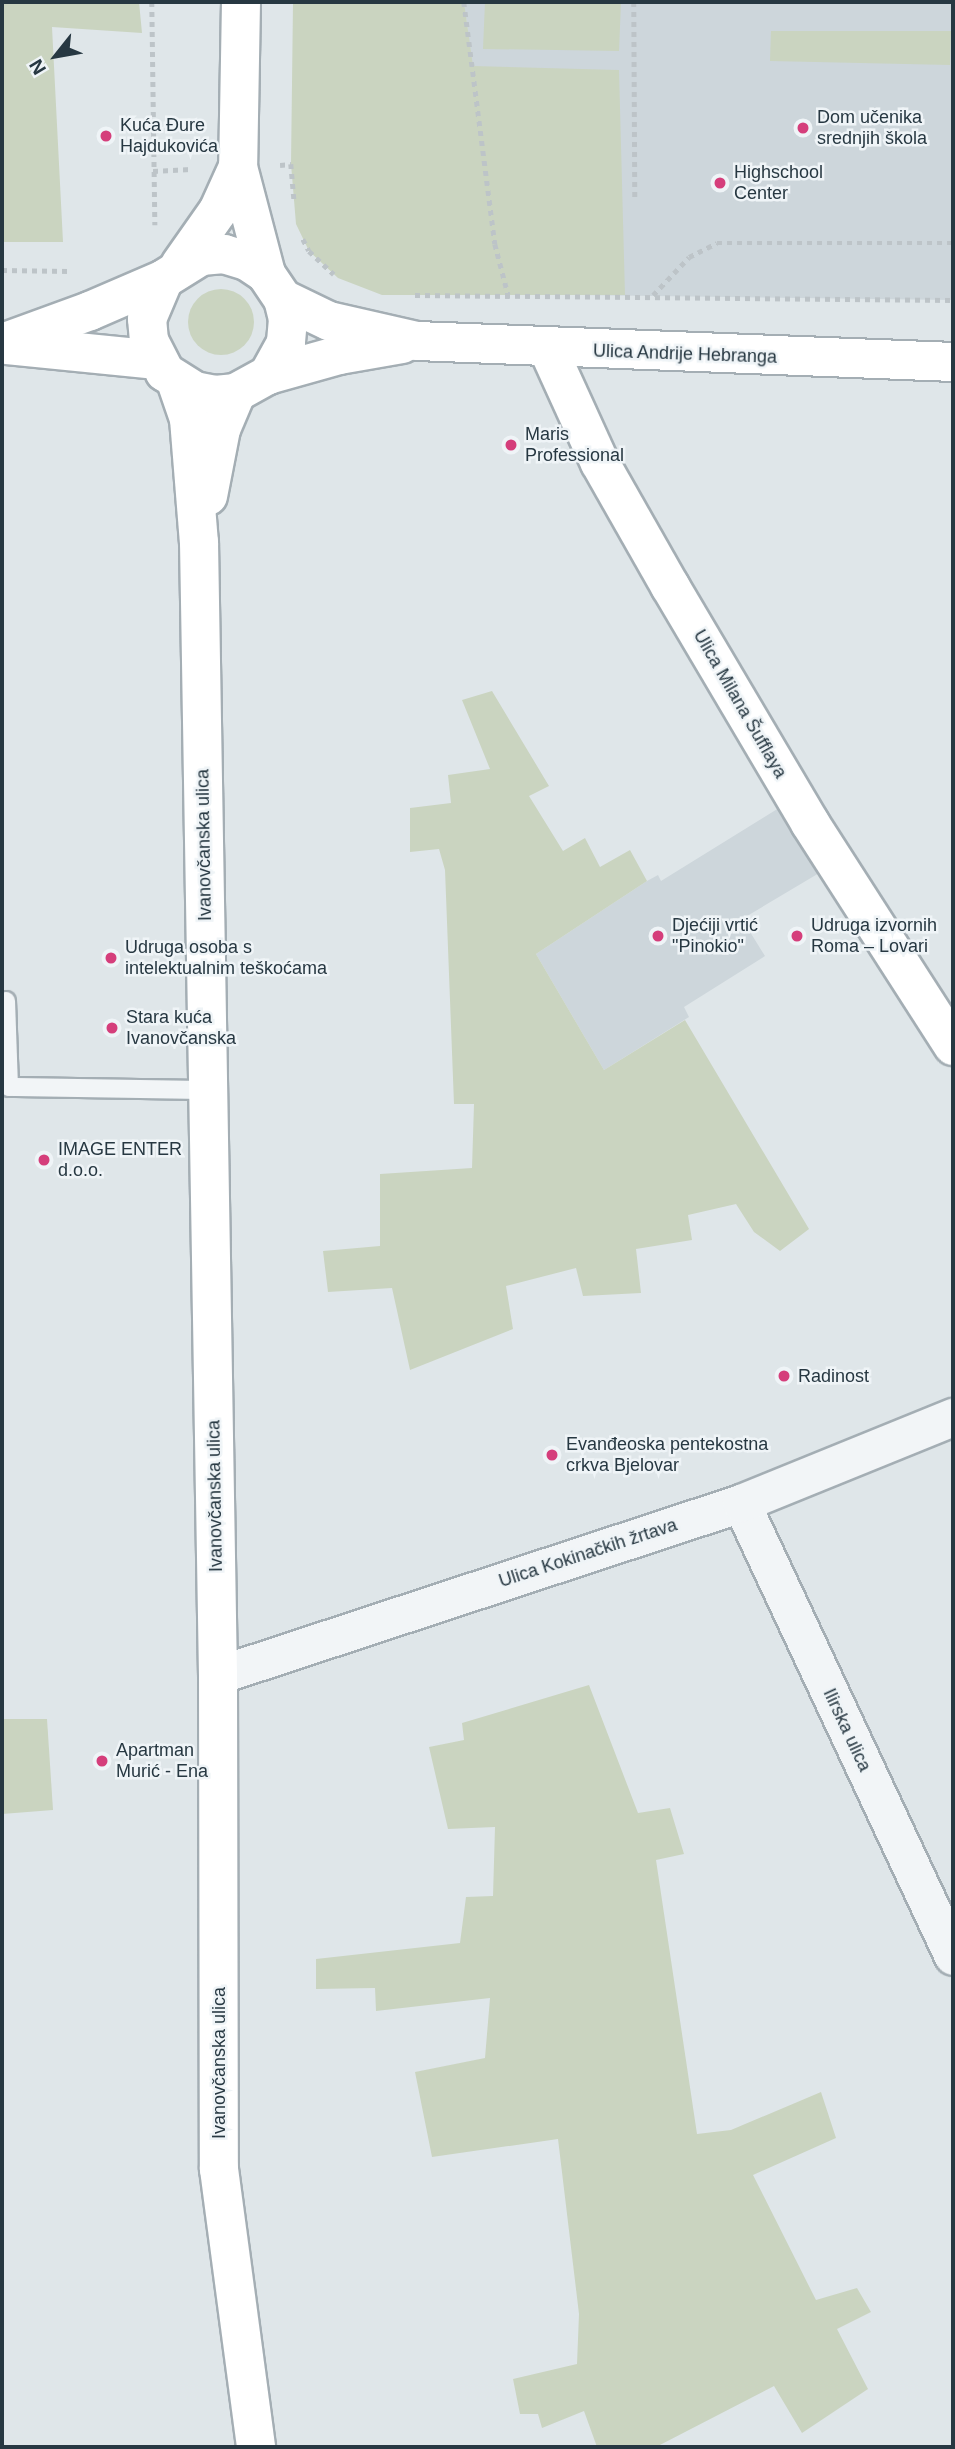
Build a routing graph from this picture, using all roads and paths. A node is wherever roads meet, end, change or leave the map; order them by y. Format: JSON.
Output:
{"nodes":[{"id":1,"x":152,"y":2,"type":"edge"},
{"id":2,"x":241,"y":2,"type":"edge"},
{"id":3,"x":464,"y":2,"type":"edge"},
{"id":4,"x":634,"y":2,"type":"edge"},
{"id":5,"x":238,"y":167,"type":"junction"},
{"id":6,"x":153,"y":171,"type":"junction"},
{"id":7,"x":635,"y":199,"type":"dead end"},
{"id":8,"x":295,"y":212,"type":"dead end"},
{"id":9,"x":155,"y":230,"type":"dead end"},
{"id":10,"x":300,"y":233,"type":"dead end"},
{"id":11,"x":953,"y":243,"type":"edge"},
{"id":12,"x":2,"y":270,"type":"edge"},
{"id":13,"x":80,"y":272,"type":"dead end"},
{"id":14,"x":172,"y":272,"type":"junction"},
{"id":15,"x":338,"y":278,"type":"dead end"},
{"id":16,"x":274,"y":287,"type":"junction"},
{"id":17,"x":508,"y":294,"type":"junction"},
{"id":18,"x":407,"y":295,"type":"dead end"},
{"id":19,"x":653,"y":295,"type":"junction"},
{"id":20,"x":953,"y":300,"type":"edge"},
{"id":21,"x":417,"y":341,"type":"junction"},
{"id":22,"x":2,"y":344,"type":"edge"},
{"id":23,"x":548,"y":349,"type":"junction"},
{"id":24,"x":953,"y":362,"type":"edge"},
{"id":25,"x":167,"y":371,"type":"junction"},
{"id":26,"x":252,"y":384,"type":"junction"},
{"id":27,"x":199,"y":542,"type":"junction"},
{"id":28,"x":6,"y":1001,"type":"dead end"},
{"id":29,"x":953,"y":1046,"type":"edge"},
{"id":30,"x":209,"y":1090,"type":"junction"},
{"id":31,"x":953,"y":1418,"type":"edge"},
{"id":32,"x":741,"y":1503,"type":"junction"},
{"id":33,"x":218,"y":1675,"type":"junction"},
{"id":34,"x":953,"y":1956,"type":"edge"},
{"id":35,"x":256,"y":2447,"type":"edge"}],
"edges":[{"from":1,"to":6,"type":"path"},
{"from":2,"to":5,"type":"street"},
{"from":3,"to":17,"type":"path"},
{"from":4,"to":7,"type":"path"},
{"from":5,"to":6,"type":"path"},
{"from":5,"to":8,"type":"path"},
{"from":5,"to":14,"type":"street"},
{"from":5,"to":16,"type":"street"},
{"from":6,"to":9,"type":"path"},
{"from":10,"to":15,"type":"path"},
{"from":11,"to":19,"type":"path"},
{"from":12,"to":13,"type":"path"},
{"from":14,"to":16,"type":"street","name":"Ulica Andrije Hebranga"},
{"from":14,"to":22,"type":"street","name":"Ulica Andrije Hebranga"},
{"from":14,"to":25,"type":"street"},
{"from":16,"to":21,"type":"street","name":"Ulica Andrije Hebranga"},
{"from":16,"to":26,"type":"street"},
{"from":17,"to":18,"type":"path"},
{"from":17,"to":19,"type":"path"},
{"from":19,"to":20,"type":"path"},
{"from":21,"to":23,"type":"street","name":"Ulica Andrije Hebranga"},
{"from":21,"to":26,"type":"street","name":"Ulica Andrije Hebranga"},
{"from":22,"to":25,"type":"street","name":"Ulica Andrije Hebranga"},
{"from":23,"to":24,"type":"street","name":"Ulica Andrije Hebranga"},
{"from":23,"to":29,"type":"street","name":"Ulica Milana Šufflaya"},
{"from":25,"to":26,"type":"street","name":"Ulica Andrije Hebranga"},
{"from":25,"to":27,"type":"street","name":"Ivanovčanska ulica"},
{"from":26,"to":27,"type":"street","name":"Ivanovčanska ulica"},
{"from":27,"to":30,"type":"street","name":"Ivanovčanska ulica"},
{"from":28,"to":30,"type":"lane"},
{"from":30,"to":33,"type":"street","name":"Ivanovčanska ulica"},
{"from":31,"to":32,"type":"street","name":"Ulica Kokinačkih žrtava"},
{"from":32,"to":33,"type":"street","name":"Ulica Kokinačkih žrtava"},
{"from":32,"to":34,"type":"street","name":"Ilirska ulica"},
{"from":33,"to":35,"type":"street","name":"Ivanovčanska ulica"}]}
